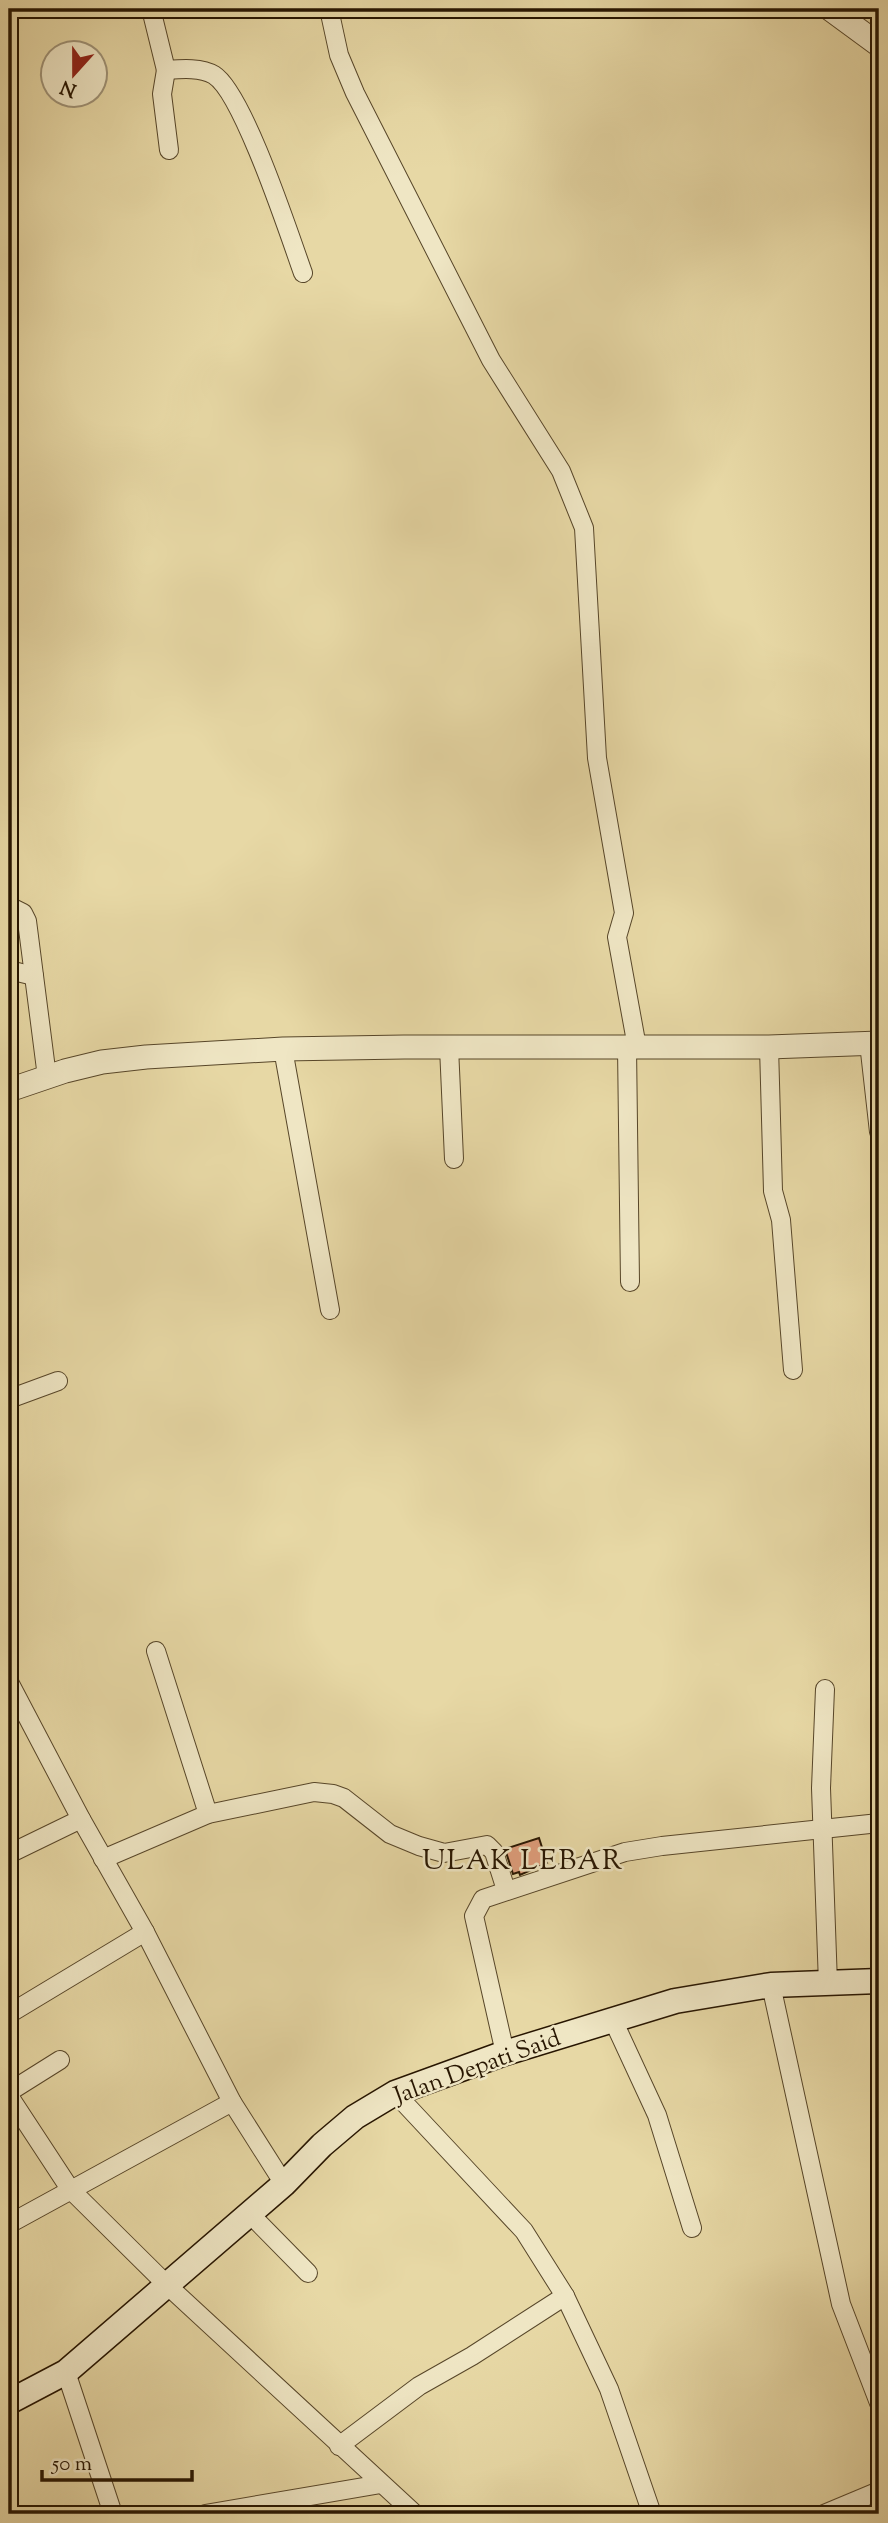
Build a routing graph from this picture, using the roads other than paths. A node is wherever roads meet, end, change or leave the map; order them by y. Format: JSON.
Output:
{"nodes":[{"id":1,"x":151,"y":9,"type":"edge"},
{"id":2,"x":329,"y":9,"type":"edge"},
{"id":3,"x":830,"y":9,"type":"edge"},
{"id":4,"x":879,"y":45,"type":"edge"},
{"id":5,"x":166,"y":70,"type":"junction"},
{"id":6,"x":169,"y":150,"type":"dead end"},
{"id":7,"x":303,"y":272,"type":"dead end"},
{"id":8,"x":9,"y":906,"type":"edge"},
{"id":9,"x":9,"y":970,"type":"edge"},
{"id":10,"x":34,"y":976,"type":"junction"},
{"id":11,"x":874,"y":1043,"type":"edge"},
{"id":12,"x":449,"y":1047,"type":"junction"},
{"id":13,"x":632,"y":1047,"type":"junction"},
{"id":14,"x":769,"y":1047,"type":"junction"},
{"id":15,"x":283,"y":1049,"type":"junction"},
{"id":16,"x":47,"y":1077,"type":"junction"},
{"id":17,"x":877,"y":1086,"type":"edge"},
{"id":18,"x":9,"y":1090,"type":"edge"},
{"id":19,"x":879,"y":1132,"type":"edge"},
{"id":20,"x":454,"y":1159,"type":"dead end"},
{"id":21,"x":630,"y":1282,"type":"dead end"},
{"id":22,"x":330,"y":1310,"type":"dead end"},
{"id":23,"x":793,"y":1370,"type":"dead end"},
{"id":24,"x":58,"y":1381,"type":"dead end"},
{"id":25,"x":9,"y":1399,"type":"edge"},
{"id":26,"x":156,"y":1651,"type":"dead end"},
{"id":27,"x":9,"y":1682,"type":"edge"},
{"id":28,"x":825,"y":1689,"type":"dead end"},
{"id":29,"x":208,"y":1815,"type":"junction"},
{"id":30,"x":81,"y":1819,"type":"junction"},
{"id":31,"x":879,"y":1823,"type":"edge"},
{"id":32,"x":823,"y":1828,"type":"junction"},
{"id":33,"x":9,"y":1854,"type":"edge"},
{"id":34,"x":103,"y":1858,"type":"junction"},
{"id":35,"x":506,"y":1890,"type":"junction"},
{"id":36,"x":145,"y":1932,"type":"junction"},
{"id":37,"x":879,"y":1981,"type":"edge"},
{"id":38,"x":828,"y":1984,"type":"junction"},
{"id":39,"x":771,"y":1985,"type":"junction"},
{"id":40,"x":9,"y":2014,"type":"edge"},
{"id":41,"x":612,"y":2020,"type":"junction"},
{"id":42,"x":505,"y":2053,"type":"junction"},
{"id":43,"x":61,"y":2060,"type":"dead end"},
{"id":44,"x":395,"y":2093,"type":"junction"},
{"id":45,"x":9,"y":2094,"type":"edge"},
{"id":46,"x":232,"y":2102,"type":"junction"},
{"id":47,"x":284,"y":2184,"type":"junction"},
{"id":48,"x":70,"y":2189,"type":"junction"},
{"id":49,"x":250,"y":2214,"type":"junction"},
{"id":50,"x":9,"y":2224,"type":"edge"},
{"id":51,"x":692,"y":2228,"type":"dead end"},
{"id":52,"x":308,"y":2273,"type":"dead end"},
{"id":53,"x":167,"y":2286,"type":"junction"},
{"id":54,"x":565,"y":2296,"type":"junction"},
{"id":55,"x":66,"y":2372,"type":"junction"},
{"id":56,"x":9,"y":2402,"type":"edge"},
{"id":57,"x":879,"y":2403,"type":"edge"},
{"id":58,"x":339,"y":2446,"type":"junction"},
{"id":59,"x":382,"y":2484,"type":"junction"},
{"id":60,"x":879,"y":2491,"type":"edge"},
{"id":61,"x":844,"y":2510,"type":"edge"},
{"id":62,"x":113,"y":2514,"type":"edge"},
{"id":63,"x":205,"y":2514,"type":"edge"},
{"id":64,"x":415,"y":2514,"type":"edge"},
{"id":65,"x":652,"y":2514,"type":"edge"},
{"id":66,"x":824,"y":2514,"type":"edge"}],
"edges":[{"from":1,"to":5,"type":"street"},
{"from":2,"to":13,"type":"street"},
{"from":3,"to":4,"type":"street"},
{"from":5,"to":6,"type":"street"},
{"from":5,"to":7,"type":"street"},
{"from":8,"to":10,"type":"street"},
{"from":9,"to":10,"type":"street"},
{"from":10,"to":16,"type":"street"},
{"from":11,"to":14,"type":"street"},
{"from":11,"to":17,"type":"street"},
{"from":12,"to":13,"type":"street"},
{"from":12,"to":15,"type":"street"},
{"from":12,"to":20,"type":"street"},
{"from":13,"to":14,"type":"street"},
{"from":13,"to":21,"type":"street"},
{"from":14,"to":23,"type":"street"},
{"from":15,"to":16,"type":"street"},
{"from":15,"to":22,"type":"street"},
{"from":16,"to":18,"type":"street"},
{"from":17,"to":19,"type":"street"},
{"from":24,"to":25,"type":"street"},
{"from":26,"to":29,"type":"street"},
{"from":27,"to":30,"type":"street"},
{"from":28,"to":32,"type":"street"},
{"from":29,"to":34,"type":"street"},
{"from":29,"to":35,"type":"street"},
{"from":30,"to":33,"type":"street"},
{"from":30,"to":34,"type":"street"},
{"from":31,"to":32,"type":"street"},
{"from":32,"to":35,"type":"street"},
{"from":32,"to":38,"type":"street"},
{"from":34,"to":36,"type":"street"},
{"from":35,"to":42,"type":"street"},
{"from":36,"to":40,"type":"street"},
{"from":36,"to":46,"type":"street"},
{"from":37,"to":38,"type":"main road","name":"Jalan Depati Said"},
{"from":38,"to":39,"type":"main road","name":"Jalan Depati Said"},
{"from":39,"to":41,"type":"main road","name":"Jalan Depati Said"},
{"from":39,"to":57,"type":"street"},
{"from":41,"to":42,"type":"main road","name":"Jalan Depati Said"},
{"from":41,"to":51,"type":"street"},
{"from":42,"to":44,"type":"main road","name":"Jalan Depati Said"},
{"from":43,"to":45,"type":"street"},
{"from":44,"to":47,"type":"main road","name":"Jalan Depati Said"},
{"from":44,"to":54,"type":"street"},
{"from":45,"to":48,"type":"street"},
{"from":46,"to":47,"type":"street"},
{"from":46,"to":48,"type":"street"},
{"from":47,"to":49,"type":"main road","name":"Jalan Depati Said"},
{"from":48,"to":50,"type":"street"},
{"from":48,"to":53,"type":"street"},
{"from":49,"to":52,"type":"street"},
{"from":49,"to":53,"type":"main road","name":"Jalan Depati Said"},
{"from":53,"to":55,"type":"main road","name":"Jalan Depati Said"},
{"from":53,"to":58,"type":"street"},
{"from":54,"to":58,"type":"street"},
{"from":54,"to":65,"type":"street"},
{"from":55,"to":56,"type":"main road","name":"Jalan Depati Said"},
{"from":55,"to":62,"type":"street"},
{"from":58,"to":59,"type":"street"},
{"from":59,"to":63,"type":"street"},
{"from":59,"to":64,"type":"street"},
{"from":60,"to":61,"type":"street"},
{"from":61,"to":66,"type":"street"}]}
